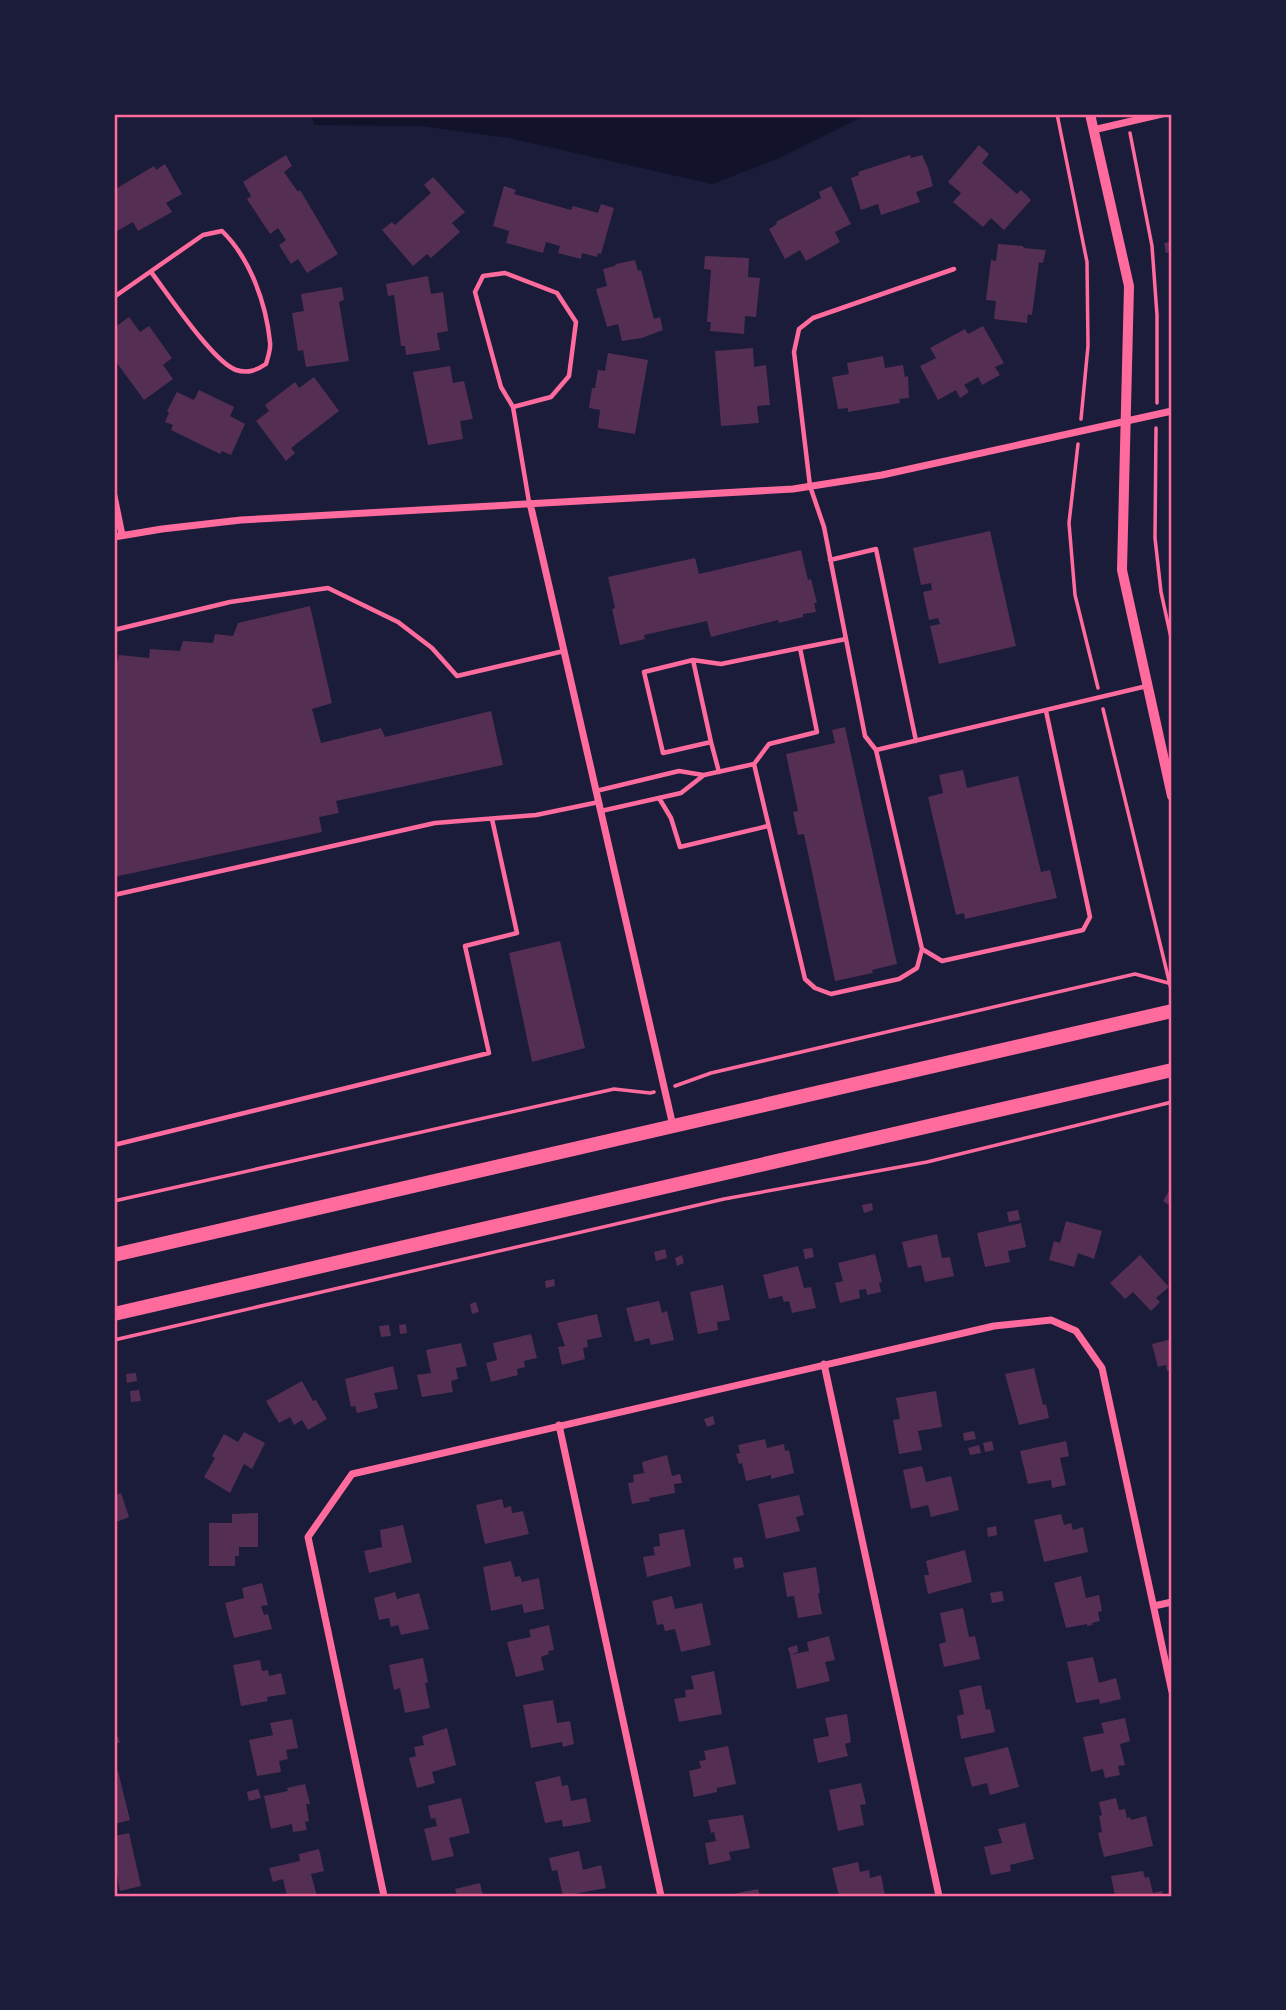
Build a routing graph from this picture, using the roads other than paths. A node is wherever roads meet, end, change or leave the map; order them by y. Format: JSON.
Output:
{"nodes":[{"id":1,"x":1090,"y":114,"type":"edge"},
{"id":2,"x":1162,"y":114,"type":"edge"},
{"id":3,"x":1094,"y":130,"type":"junction"},
{"id":4,"x":954,"y":269,"type":"dead end"},
{"id":5,"x":150,"y":272,"type":"junction"},
{"id":6,"x":114,"y":297,"type":"edge"},
{"id":7,"x":513,"y":407,"type":"junction"},
{"id":8,"x":1172,"y":411,"type":"edge"},
{"id":9,"x":1126,"y":422,"type":"junction"},
{"id":10,"x":810,"y":486,"type":"junction"},
{"id":11,"x":114,"y":496,"type":"edge"},
{"id":12,"x":530,"y":503,"type":"junction"},
{"id":13,"x":118,"y":536,"type":"edge"},
{"id":14,"x":830,"y":560,"type":"junction"},
{"id":15,"x":114,"y":630,"type":"edge"},
{"id":16,"x":846,"y":639,"type":"junction"},
{"id":17,"x":800,"y":648,"type":"junction"},
{"id":18,"x":564,"y":651,"type":"junction"},
{"id":19,"x":693,"y":660,"type":"junction"},
{"id":20,"x":1148,"y":686,"type":"junction"},
{"id":21,"x":1046,"y":711,"type":"junction"},
{"id":22,"x":916,"y":741,"type":"junction"},
{"id":23,"x":711,"y":742,"type":"junction"},
{"id":24,"x":876,"y":750,"type":"junction"},
{"id":25,"x":754,"y":764,"type":"junction"},
{"id":26,"x":719,"y":772,"type":"junction"},
{"id":27,"x":704,"y":775,"type":"junction"},
{"id":28,"x":596,"y":791,"type":"junction"},
{"id":29,"x":1172,"y":796,"type":"edge"},
{"id":30,"x":659,"y":798,"type":"junction"},
{"id":31,"x":598,"y":802,"type":"junction"},
{"id":32,"x":601,"y":811,"type":"junction"},
{"id":33,"x":492,"y":819,"type":"junction"},
{"id":34,"x":768,"y":826,"type":"junction"},
{"id":35,"x":114,"y":895,"type":"edge"},
{"id":36,"x":922,"y":949,"type":"junction"},
{"id":37,"x":1172,"y":1011,"type":"edge"},
{"id":38,"x":1172,"y":1070,"type":"edge"},
{"id":39,"x":673,"y":1126,"type":"junction"},
{"id":40,"x":114,"y":1145,"type":"edge"},
{"id":41,"x":114,"y":1255,"type":"edge"},
{"id":42,"x":114,"y":1314,"type":"edge"},
{"id":43,"x":824,"y":1364,"type":"junction"},
{"id":44,"x":559,"y":1425,"type":"junction"},
{"id":45,"x":1172,"y":1602,"type":"edge"},
{"id":46,"x":1154,"y":1606,"type":"junction"},
{"id":47,"x":1172,"y":1692,"type":"edge"},
{"id":48,"x":384,"y":1896,"type":"edge"},
{"id":49,"x":661,"y":1896,"type":"edge"},
{"id":50,"x":939,"y":1896,"type":"edge"}],
"edges":[{"from":1,"to":3,"type":"street"},
{"from":2,"to":3,"type":"street"},
{"from":3,"to":9,"type":"street"},
{"from":4,"to":10,"type":"lane"},
{"from":5,"to":5,"type":"lane"},
{"from":5,"to":6,"type":"lane"},
{"from":7,"to":7,"type":"lane"},
{"from":7,"to":12,"type":"lane"},
{"from":8,"to":9,"type":"street"},
{"from":9,"to":10,"type":"street"},
{"from":9,"to":20,"type":"street"},
{"from":10,"to":12,"type":"street"},
{"from":10,"to":14,"type":"lane"},
{"from":11,"to":13,"type":"street"},
{"from":12,"to":13,"type":"street"},
{"from":12,"to":18,"type":"street"},
{"from":14,"to":16,"type":"lane"},
{"from":14,"to":22,"type":"lane"},
{"from":15,"to":18,"type":"lane"},
{"from":16,"to":17,"type":"lane"},
{"from":16,"to":24,"type":"lane"},
{"from":17,"to":19,"type":"lane"},
{"from":17,"to":25,"type":"lane"},
{"from":18,"to":28,"type":"street"},
{"from":19,"to":23,"type":"lane"},
{"from":19,"to":23,"type":"lane"},
{"from":20,"to":21,"type":"lane"},
{"from":20,"to":29,"type":"street"},
{"from":21,"to":22,"type":"lane"},
{"from":21,"to":36,"type":"lane"},
{"from":22,"to":24,"type":"lane"},
{"from":23,"to":26,"type":"lane"},
{"from":24,"to":36,"type":"lane"},
{"from":25,"to":26,"type":"lane"},
{"from":25,"to":34,"type":"lane"},
{"from":26,"to":27,"type":"lane"},
{"from":27,"to":28,"type":"lane"},
{"from":27,"to":30,"type":"lane"},
{"from":28,"to":31,"type":"street"},
{"from":30,"to":32,"type":"lane"},
{"from":30,"to":34,"type":"lane"},
{"from":31,"to":32,"type":"street"},
{"from":31,"to":33,"type":"lane"},
{"from":32,"to":39,"type":"street"},
{"from":33,"to":35,"type":"lane"},
{"from":33,"to":40,"type":"lane"},
{"from":34,"to":36,"type":"lane"},
{"from":37,"to":39,"type":"highway"},
{"from":38,"to":42,"type":"highway"},
{"from":39,"to":41,"type":"highway"},
{"from":43,"to":44,"type":"street"},
{"from":43,"to":46,"type":"street"},
{"from":43,"to":50,"type":"street"},
{"from":44,"to":48,"type":"street"},
{"from":44,"to":49,"type":"street"},
{"from":45,"to":46,"type":"street"},
{"from":46,"to":47,"type":"street"}]}
